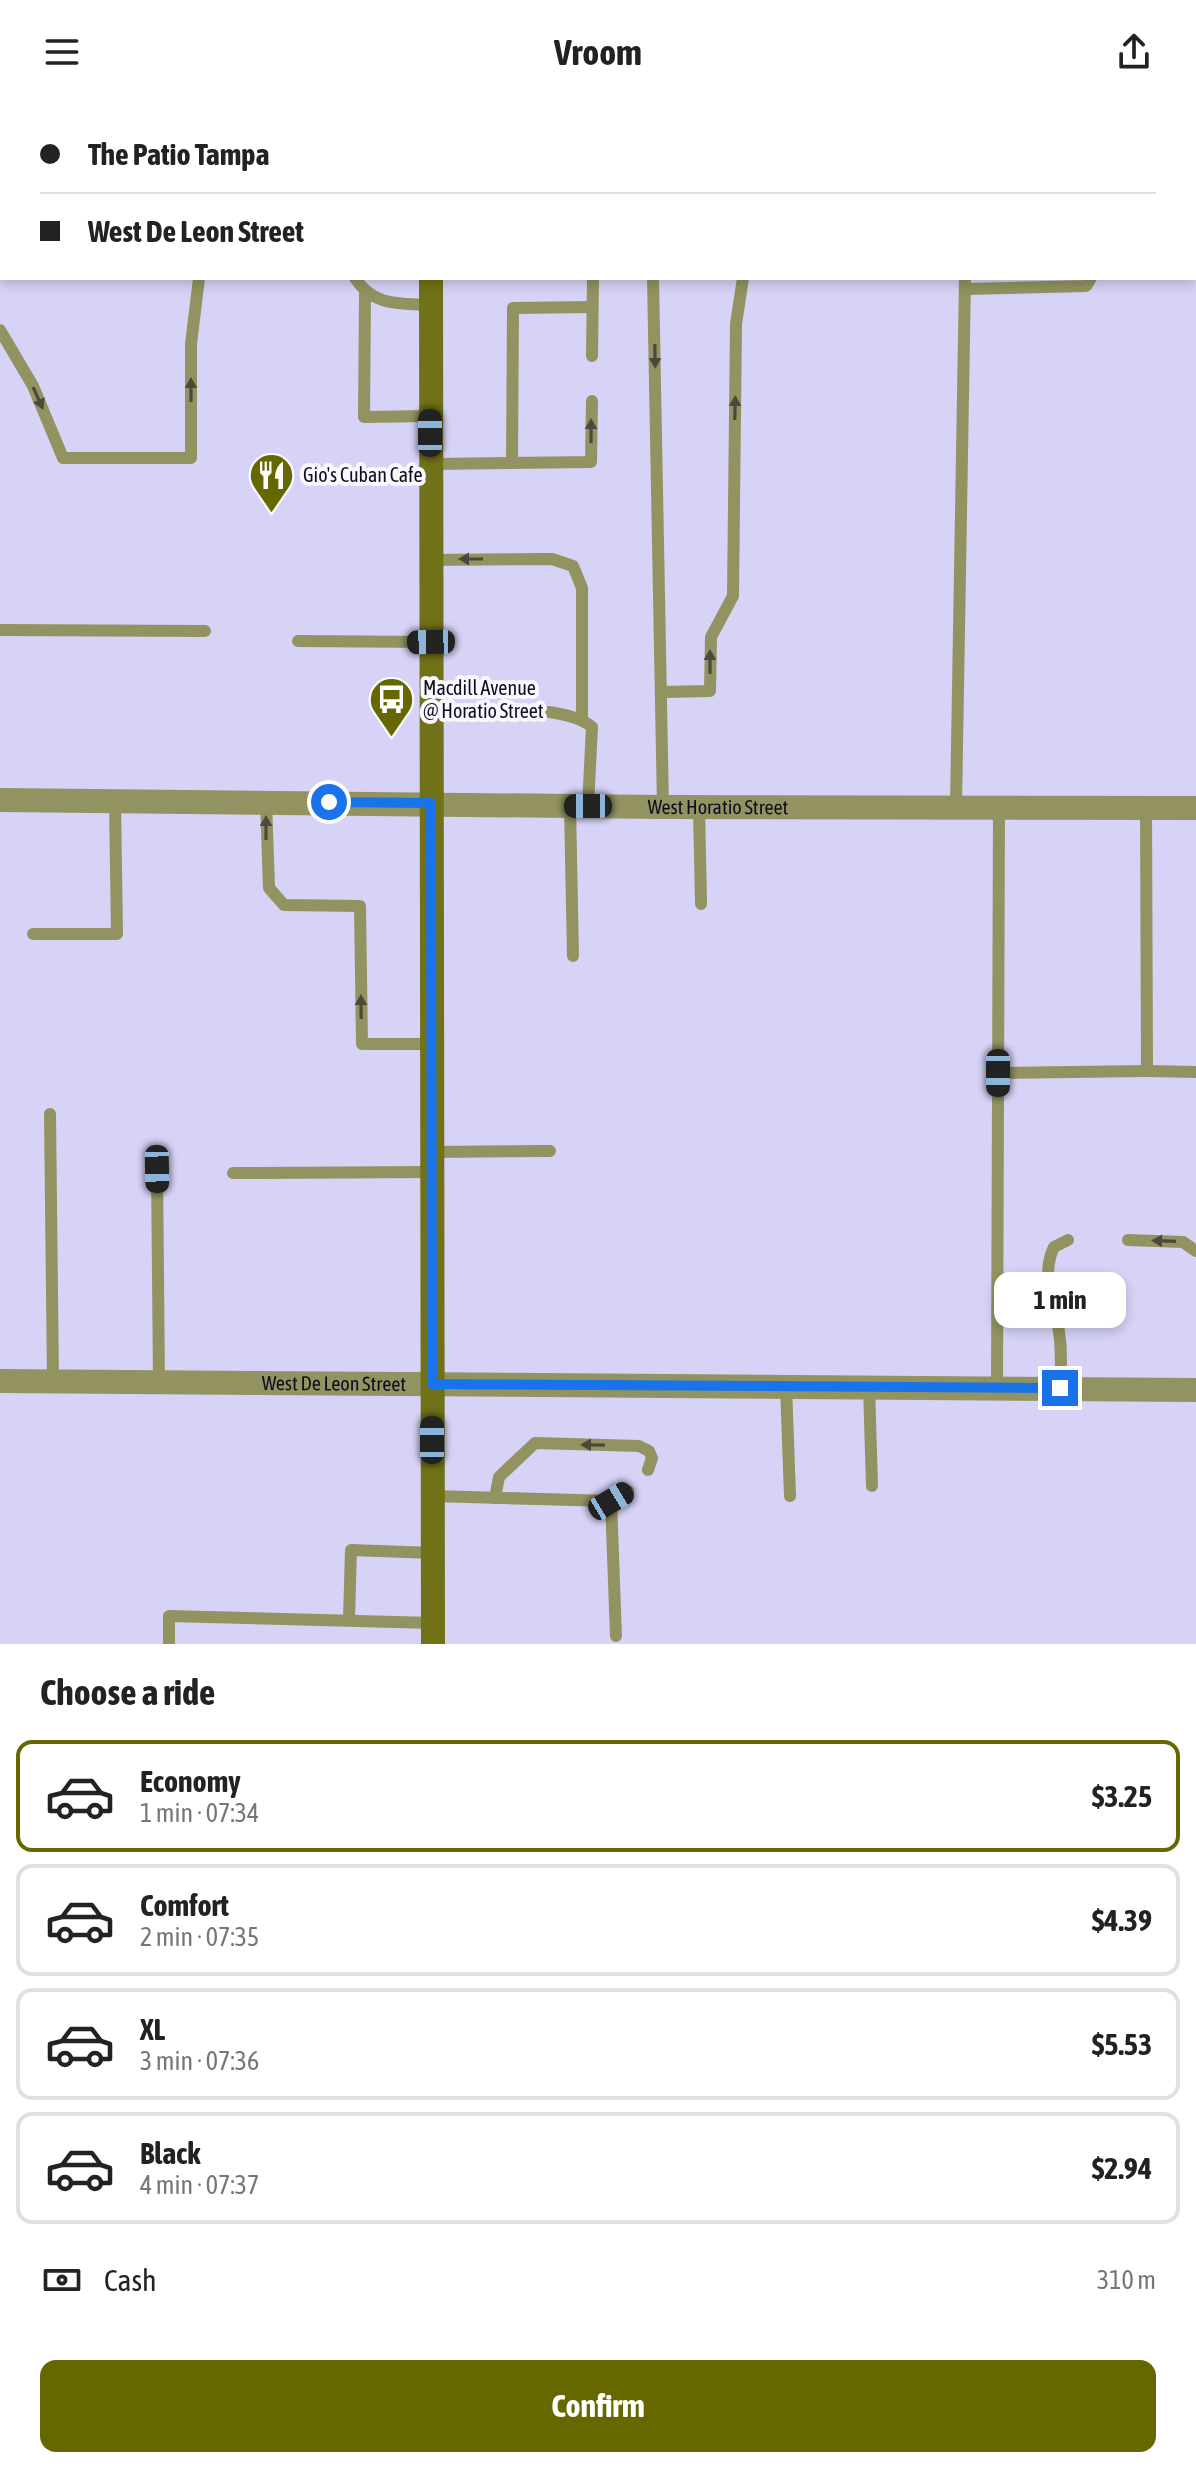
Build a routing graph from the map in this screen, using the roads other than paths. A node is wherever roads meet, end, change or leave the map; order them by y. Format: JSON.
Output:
{"nodes":[{"id":1,"x":199,"y":280,"type":"edge"},
{"id":2,"x":356,"y":280,"type":"edge"},
{"id":3,"x":431,"y":280,"type":"edge"},
{"id":4,"x":593,"y":280,"type":"edge"},
{"id":5,"x":653,"y":280,"type":"edge"},
{"id":6,"x":743,"y":280,"type":"edge"},
{"id":7,"x":1089,"y":282,"type":"edge"},
{"id":8,"x":965,"y":283,"type":"edge"},
{"id":9,"x":1046,"y":283,"type":"edge"},
{"id":10,"x":365,"y":294,"type":"junction"},
{"id":11,"x":431,"y":305,"type":"junction"},
{"id":12,"x":592,"y":307,"type":"junction"},
{"id":13,"x":0,"y":330,"type":"edge"},
{"id":14,"x":592,"y":356,"type":"dead end"},
{"id":15,"x":592,"y":401,"type":"dead end"},
{"id":16,"x":430,"y":416,"type":"junction"},
{"id":17,"x":512,"y":463,"type":"junction"},
{"id":18,"x":430,"y":464,"type":"junction"},
{"id":19,"x":431,"y":560,"type":"junction"},
{"id":20,"x":0,"y":630,"type":"edge"},
{"id":21,"x":205,"y":631,"type":"dead end"},
{"id":22,"x":298,"y":641,"type":"dead end"},
{"id":23,"x":431,"y":642,"type":"junction"},
{"id":24,"x":661,"y":692,"type":"junction"},
{"id":25,"x":431,"y":712,"type":"junction"},
{"id":26,"x":582,"y":719,"type":"junction"},
{"id":27,"x":0,"y":800,"type":"edge"},
{"id":28,"x":115,"y":801,"type":"junction"},
{"id":29,"x":266,"y":802,"type":"junction"},
{"id":30,"x":431,"y":803,"type":"junction"},
{"id":31,"x":579,"y":806,"type":"junction"},
{"id":32,"x":956,"y":806,"type":"junction"},
{"id":33,"x":663,"y":807,"type":"junction"},
{"id":34,"x":699,"y":807,"type":"junction"},
{"id":35,"x":999,"y":807,"type":"junction"},
{"id":36,"x":1146,"y":807,"type":"junction"},
{"id":37,"x":1196,"y":808,"type":"edge"},
{"id":38,"x":701,"y":904,"type":"dead end"},
{"id":39,"x":33,"y":934,"type":"dead end"},
{"id":40,"x":573,"y":956,"type":"dead end"},
{"id":41,"x":431,"y":1044,"type":"junction"},
{"id":42,"x":1147,"y":1071,"type":"junction"},
{"id":43,"x":1196,"y":1072,"type":"edge"},
{"id":44,"x":998,"y":1073,"type":"junction"},
{"id":45,"x":50,"y":1114,"type":"dead end"},
{"id":46,"x":550,"y":1151,"type":"dead end"},
{"id":47,"x":431,"y":1162,"type":"junction"},
{"id":48,"x":157,"y":1169,"type":"dead end"},
{"id":49,"x":233,"y":1173,"type":"dead end"},
{"id":50,"x":1068,"y":1240,"type":"dead end"},
{"id":51,"x":1128,"y":1240,"type":"dead end"},
{"id":52,"x":1196,"y":1251,"type":"edge"},
{"id":53,"x":0,"y":1381,"type":"edge"},
{"id":54,"x":53,"y":1381,"type":"junction"},
{"id":55,"x":159,"y":1382,"type":"junction"},
{"id":56,"x":432,"y":1384,"type":"junction"},
{"id":57,"x":786,"y":1386,"type":"junction"},
{"id":58,"x":869,"y":1387,"type":"junction"},
{"id":59,"x":997,"y":1388,"type":"junction"},
{"id":60,"x":1060,"y":1388,"type":"junction"},
{"id":61,"x":1196,"y":1390,"type":"edge"},
{"id":62,"x":648,"y":1470,"type":"dead end"},
{"id":63,"x":872,"y":1486,"type":"dead end"},
{"id":64,"x":628,"y":1491,"type":"dead end"},
{"id":65,"x":432,"y":1496,"type":"junction"},
{"id":66,"x":790,"y":1496,"type":"dead end"},
{"id":67,"x":495,"y":1498,"type":"junction"},
{"id":68,"x":611,"y":1501,"type":"junction"},
{"id":69,"x":433,"y":1553,"type":"junction"},
{"id":70,"x":349,"y":1620,"type":"junction"},
{"id":71,"x":433,"y":1634,"type":"edge"},
{"id":72,"x":616,"y":1636,"type":"dead end"},
{"id":73,"x":169,"y":1644,"type":"edge"}],
"edges":[{"from":13,"to":1,"type":"lane","one_way":true},
{"from":2,"to":10,"type":"lane"},
{"from":3,"to":11,"type":"street"},
{"from":4,"to":12,"type":"lane"},
{"from":5,"to":24,"type":"lane","one_way":true},
{"from":24,"to":6,"type":"lane","one_way":true},
{"from":7,"to":9,"type":"lane"},
{"from":8,"to":9,"type":"lane"},
{"from":8,"to":32,"type":"lane"},
{"from":10,"to":11,"type":"lane"},
{"from":10,"to":16,"type":"lane"},
{"from":11,"to":16,"type":"street"},
{"from":12,"to":14,"type":"lane"},
{"from":12,"to":17,"type":"lane"},
{"from":17,"to":15,"type":"lane","one_way":true},
{"from":16,"to":18,"type":"street"},
{"from":17,"to":18,"type":"lane"},
{"from":18,"to":19,"type":"street"},
{"from":19,"to":23,"type":"street"},
{"from":26,"to":19,"type":"lane","one_way":true},
{"from":20,"to":21,"type":"lane"},
{"from":22,"to":23,"type":"lane"},
{"from":23,"to":25,"type":"street"},
{"from":24,"to":33,"type":"lane"},
{"from":25,"to":26,"type":"lane"},
{"from":25,"to":30,"type":"street"},
{"from":26,"to":31,"type":"lane"},
{"from":27,"to":28,"type":"street","name":"West Horatio Street"},
{"from":28,"to":29,"type":"street","name":"West Horatio Street"},
{"from":28,"to":39,"type":"lane"},
{"from":29,"to":30,"type":"street","name":"West Horatio Street"},
{"from":41,"to":29,"type":"lane","one_way":true},
{"from":30,"to":31,"type":"street","name":"West Horatio Street"},
{"from":30,"to":41,"type":"street"},
{"from":31,"to":33,"type":"street","name":"West Horatio Street"},
{"from":31,"to":40,"type":"lane"},
{"from":32,"to":34,"type":"street","name":"West Horatio Street"},
{"from":32,"to":35,"type":"street","name":"West Horatio Street"},
{"from":33,"to":34,"type":"street","name":"West Horatio Street"},
{"from":34,"to":38,"type":"lane"},
{"from":35,"to":36,"type":"street","name":"West Horatio Street"},
{"from":35,"to":44,"type":"lane"},
{"from":36,"to":37,"type":"street","name":"West Horatio Street"},
{"from":36,"to":42,"type":"lane"},
{"from":41,"to":47,"type":"street"},
{"from":42,"to":43,"type":"lane"},
{"from":42,"to":44,"type":"lane"},
{"from":44,"to":59,"type":"lane"},
{"from":45,"to":54,"type":"lane"},
{"from":46,"to":47,"type":"lane"},
{"from":47,"to":49,"type":"lane"},
{"from":47,"to":56,"type":"street"},
{"from":48,"to":55,"type":"lane"},
{"from":50,"to":60,"type":"lane"},
{"from":52,"to":51,"type":"lane","one_way":true},
{"from":53,"to":54,"type":"street","name":"West De Leon Street"},
{"from":54,"to":55,"type":"street","name":"West De Leon Street"},
{"from":55,"to":56,"type":"street","name":"West De Leon Street"},
{"from":56,"to":57,"type":"street","name":"West De Leon Street"},
{"from":56,"to":65,"type":"street"},
{"from":57,"to":58,"type":"street","name":"West De Leon Street"},
{"from":57,"to":66,"type":"lane"},
{"from":58,"to":59,"type":"street","name":"West De Leon Street"},
{"from":58,"to":63,"type":"lane"},
{"from":59,"to":60,"type":"street","name":"West De Leon Street"},
{"from":60,"to":61,"type":"street","name":"West De Leon Street"},
{"from":62,"to":67,"type":"lane","one_way":true},
{"from":64,"to":68,"type":"lane"},
{"from":65,"to":67,"type":"lane"},
{"from":65,"to":69,"type":"street"},
{"from":67,"to":68,"type":"lane"},
{"from":68,"to":72,"type":"lane"},
{"from":69,"to":70,"type":"lane"},
{"from":69,"to":71,"type":"street"},
{"from":70,"to":71,"type":"lane"},
{"from":70,"to":73,"type":"lane"}]}
